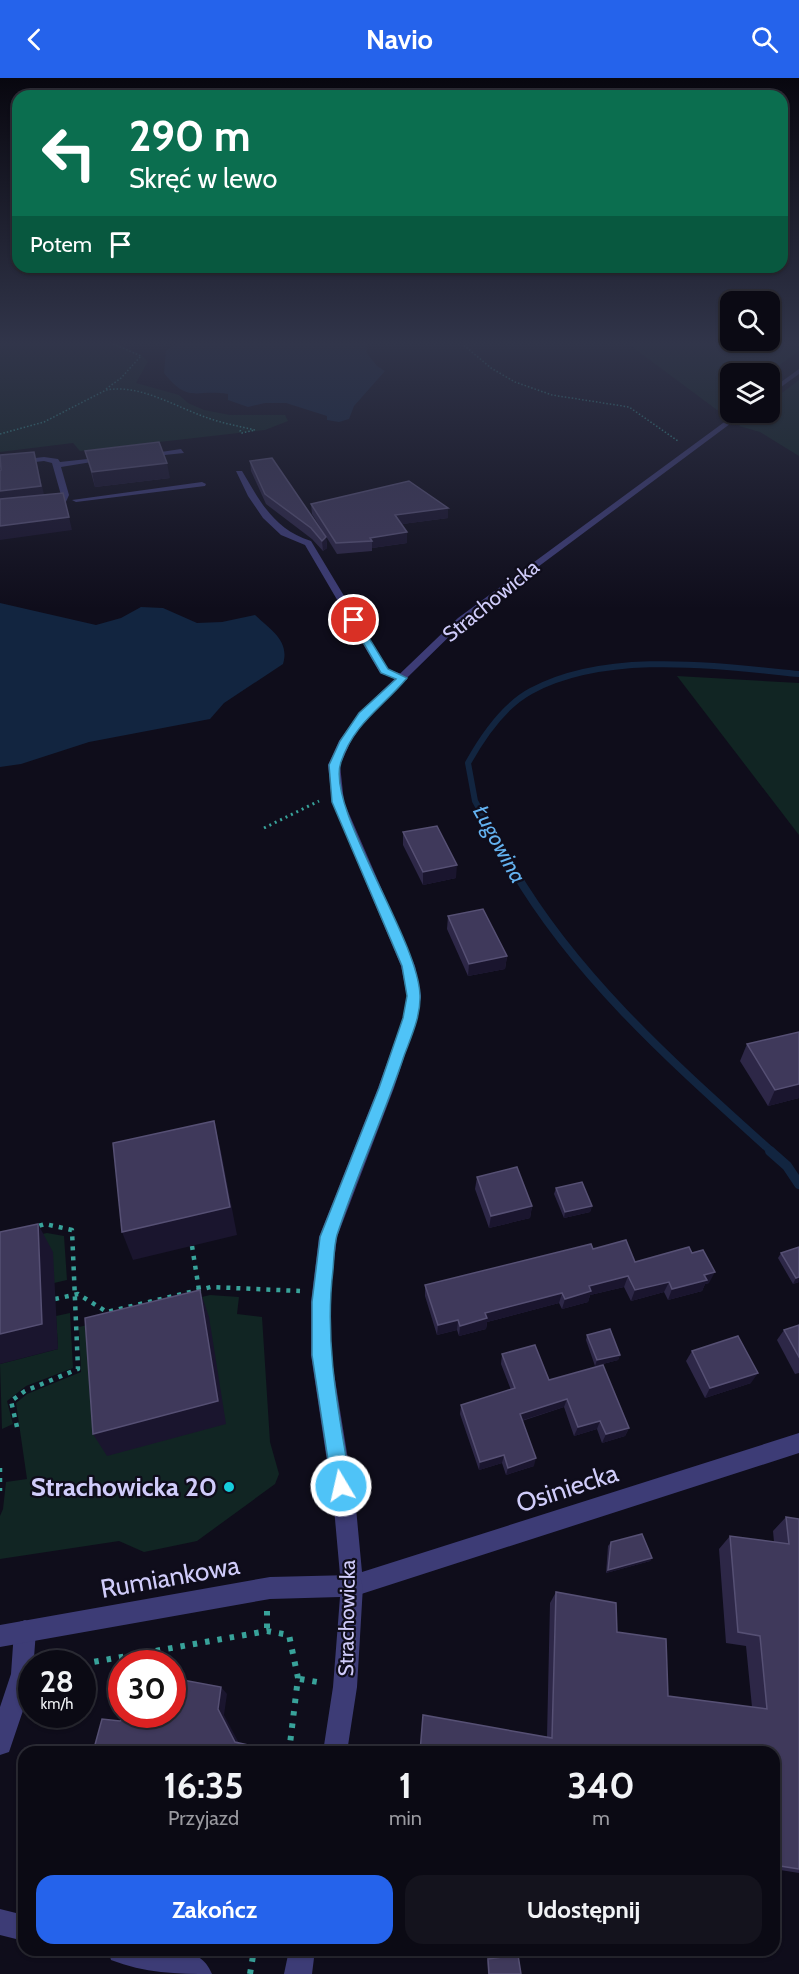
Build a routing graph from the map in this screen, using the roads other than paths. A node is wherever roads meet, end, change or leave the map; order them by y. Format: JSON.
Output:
{"nodes":[{"id":1,"x":717,"y":431,"type":"edge"},
{"id":2,"x":181,"y":451,"type":"dead end"},
{"id":3,"x":136,"y":456,"type":"edge"},
{"id":4,"x":113,"y":459,"type":"edge"},
{"id":5,"x":0,"y":464,"type":"edge"},
{"id":6,"x":57,"y":465,"type":"junction"},
{"id":7,"x":239,"y":473,"type":"dead end"},
{"id":8,"x":202,"y":484,"type":"dead end"},
{"id":9,"x":76,"y":500,"type":"dead end"},
{"id":10,"x":41,"y":504,"type":"edge"},
{"id":11,"x":403,"y":678,"type":"junction"},
{"id":12,"x":799,"y":1443,"type":"edge"},
{"id":13,"x":352,"y":1586,"type":"junction"},
{"id":14,"x":25,"y":1631,"type":"junction"},
{"id":15,"x":0,"y":1636,"type":"edge"},
{"id":16,"x":0,"y":1743,"type":"edge"},
{"id":17,"x":336,"y":1746,"type":"edge"},
{"id":18,"x":0,"y":1922,"type":"edge"},
{"id":19,"x":18,"y":1926,"type":"edge"},
{"id":20,"x":147,"y":1956,"type":"edge"},
{"id":21,"x":301,"y":1956,"type":"edge"},
{"id":22,"x":198,"y":1974,"type":"edge"},
{"id":23,"x":298,"y":1974,"type":"edge"}],
"edges":[{"from":1,"to":11,"type":"street","name":"Strachowicka"},
{"from":2,"to":3,"type":"street"},
{"from":4,"to":6,"type":"street"},
{"from":5,"to":6,"type":"street"},
{"from":6,"to":10,"type":"street"},
{"from":7,"to":11,"type":"street"},
{"from":8,"to":9,"type":"street"},
{"from":11,"to":13,"type":"street","name":"Strachowicka"},
{"from":12,"to":13,"type":"street","name":"Osiniecka"},
{"from":13,"to":14,"type":"street","name":"Rumiankowa"},
{"from":13,"to":17,"type":"street","name":"Strachowicka"},
{"from":14,"to":15,"type":"street","name":"Rumiankowa"},
{"from":14,"to":16,"type":"street"},
{"from":18,"to":19,"type":"street"},
{"from":20,"to":22,"type":"street"},
{"from":21,"to":23,"type":"street"}]}
